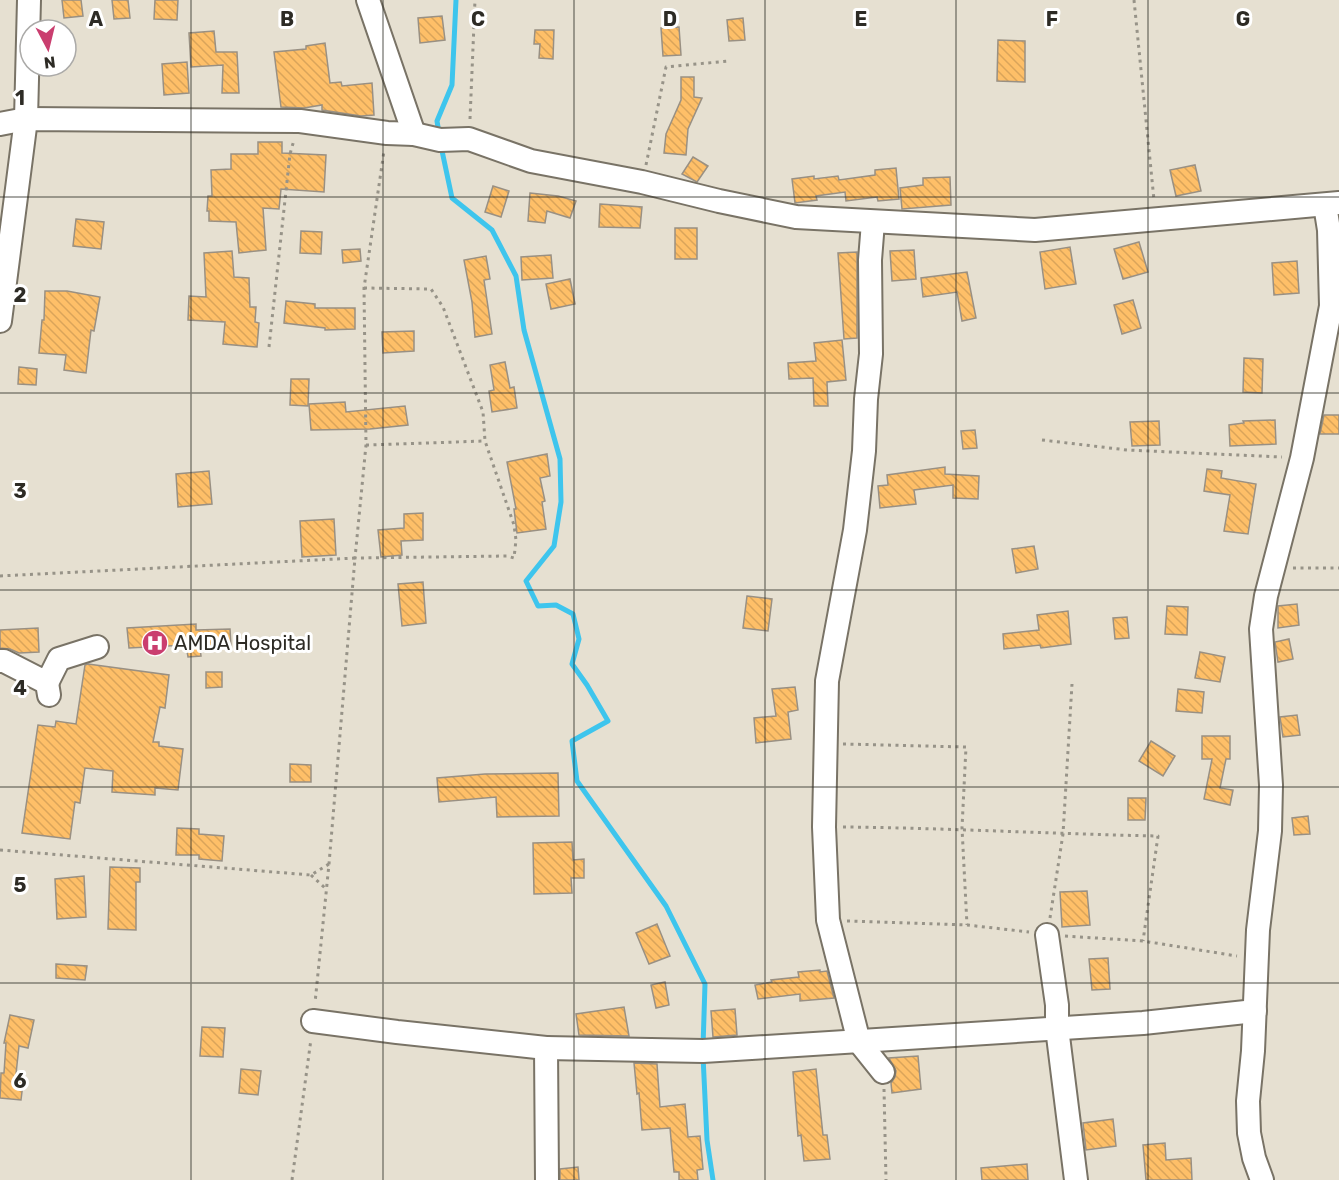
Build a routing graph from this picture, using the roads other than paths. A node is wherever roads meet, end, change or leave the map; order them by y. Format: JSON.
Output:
{"nodes":[{"id":1,"x":29,"y":0,"type":"edge"},
{"id":2,"x":368,"y":0,"type":"edge"},
{"id":3,"x":26,"y":119,"type":"junction"},
{"id":4,"x":0,"y":124,"type":"edge"},
{"id":5,"x":414,"y":134,"type":"junction"},
{"id":6,"x":1332,"y":204,"type":"edge"},
{"id":7,"x":873,"y":222,"type":"junction"},
{"id":8,"x":0,"y":321,"type":"edge"},
{"id":9,"x":97,"y":647,"type":"dead end"},
{"id":10,"x":0,"y":661,"type":"edge"},
{"id":11,"x":1047,"y":935,"type":"road end"},
{"id":12,"x":1255,"y":1011,"type":"junction"},
{"id":13,"x":313,"y":1021,"type":"dead end"},
{"id":14,"x":1058,"y":1028,"type":"junction"},
{"id":15,"x":859,"y":1042,"type":"junction"},
{"id":16,"x":546,"y":1048,"type":"junction"},
{"id":17,"x":883,"y":1072,"type":"road end"},
{"id":18,"x":547,"y":1180,"type":"edge"},
{"id":19,"x":1076,"y":1180,"type":"edge"},
{"id":20,"x":1262,"y":1180,"type":"edge"}],
"edges":[{"from":1,"to":3,"type":"street"},
{"from":2,"to":5,"type":"street"},
{"from":3,"to":4,"type":"street"},
{"from":3,"to":5,"type":"street"},
{"from":3,"to":8,"type":"street"},
{"from":5,"to":7,"type":"street"},
{"from":6,"to":7,"type":"street"},
{"from":6,"to":12,"type":"street"},
{"from":7,"to":15,"type":"street"},
{"from":9,"to":10,"type":"street"},
{"from":11,"to":14,"type":"street"},
{"from":12,"to":14,"type":"street"},
{"from":12,"to":20,"type":"street"},
{"from":13,"to":16,"type":"street"},
{"from":14,"to":15,"type":"street"},
{"from":14,"to":19,"type":"street"},
{"from":15,"to":16,"type":"street"},
{"from":15,"to":17,"type":"street"},
{"from":16,"to":18,"type":"street"}]}
